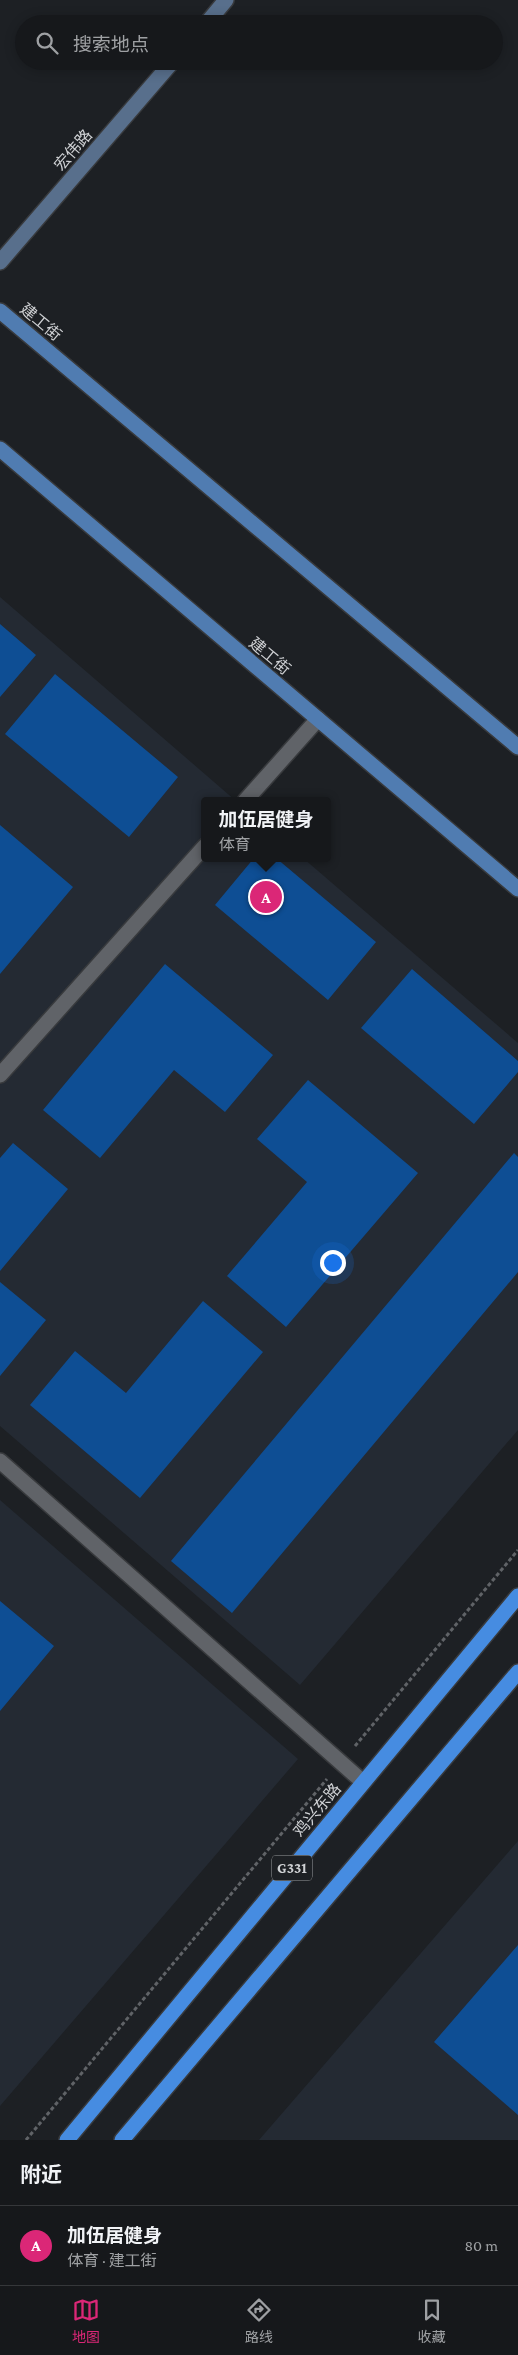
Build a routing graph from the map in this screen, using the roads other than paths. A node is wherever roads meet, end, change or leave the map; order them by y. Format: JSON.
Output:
{"nodes":[{"id":1,"x":226,"y":0,"type":"edge"},
{"id":2,"x":214,"y":15,"type":"edge"},
{"id":3,"x":165,"y":70,"type":"edge"},
{"id":4,"x":0,"y":262,"type":"edge"},
{"id":5,"x":0,"y":310,"type":"edge"},
{"id":6,"x":0,"y":449,"type":"edge"},
{"id":7,"x":318,"y":719,"type":"junction"},
{"id":8,"x":518,"y":747,"type":"edge"},
{"id":9,"x":249,"y":797,"type":"edge"},
{"id":10,"x":201,"y":850,"type":"edge"},
{"id":11,"x":518,"y":889,"type":"edge"},
{"id":12,"x":0,"y":1075,"type":"edge"},
{"id":13,"x":0,"y":1461,"type":"edge"},
{"id":14,"x":518,"y":1596,"type":"edge"},
{"id":15,"x":518,"y":1672,"type":"edge"},
{"id":16,"x":363,"y":1782,"type":"junction"},
{"id":17,"x":67,"y":2140,"type":"edge"},
{"id":18,"x":122,"y":2140,"type":"edge"}],
"edges":[{"from":1,"to":2,"type":"street"},
{"from":3,"to":4,"type":"street","name":"宏伟路"},
{"from":5,"to":8,"type":"main road","name":"建工街"},
{"from":6,"to":7,"type":"main road","name":"建工街"},
{"from":7,"to":9,"type":"street"},
{"from":7,"to":11,"type":"main road","name":"建工街"},
{"from":10,"to":12,"type":"street"},
{"from":13,"to":16,"type":"street"},
{"from":14,"to":16,"type":"highway","name":"鸡兴东路","number":"G331"},
{"from":15,"to":18,"type":"highway","number":"G331"},
{"from":16,"to":17,"type":"highway","name":"鸡兴东路","number":"G331"}]}
